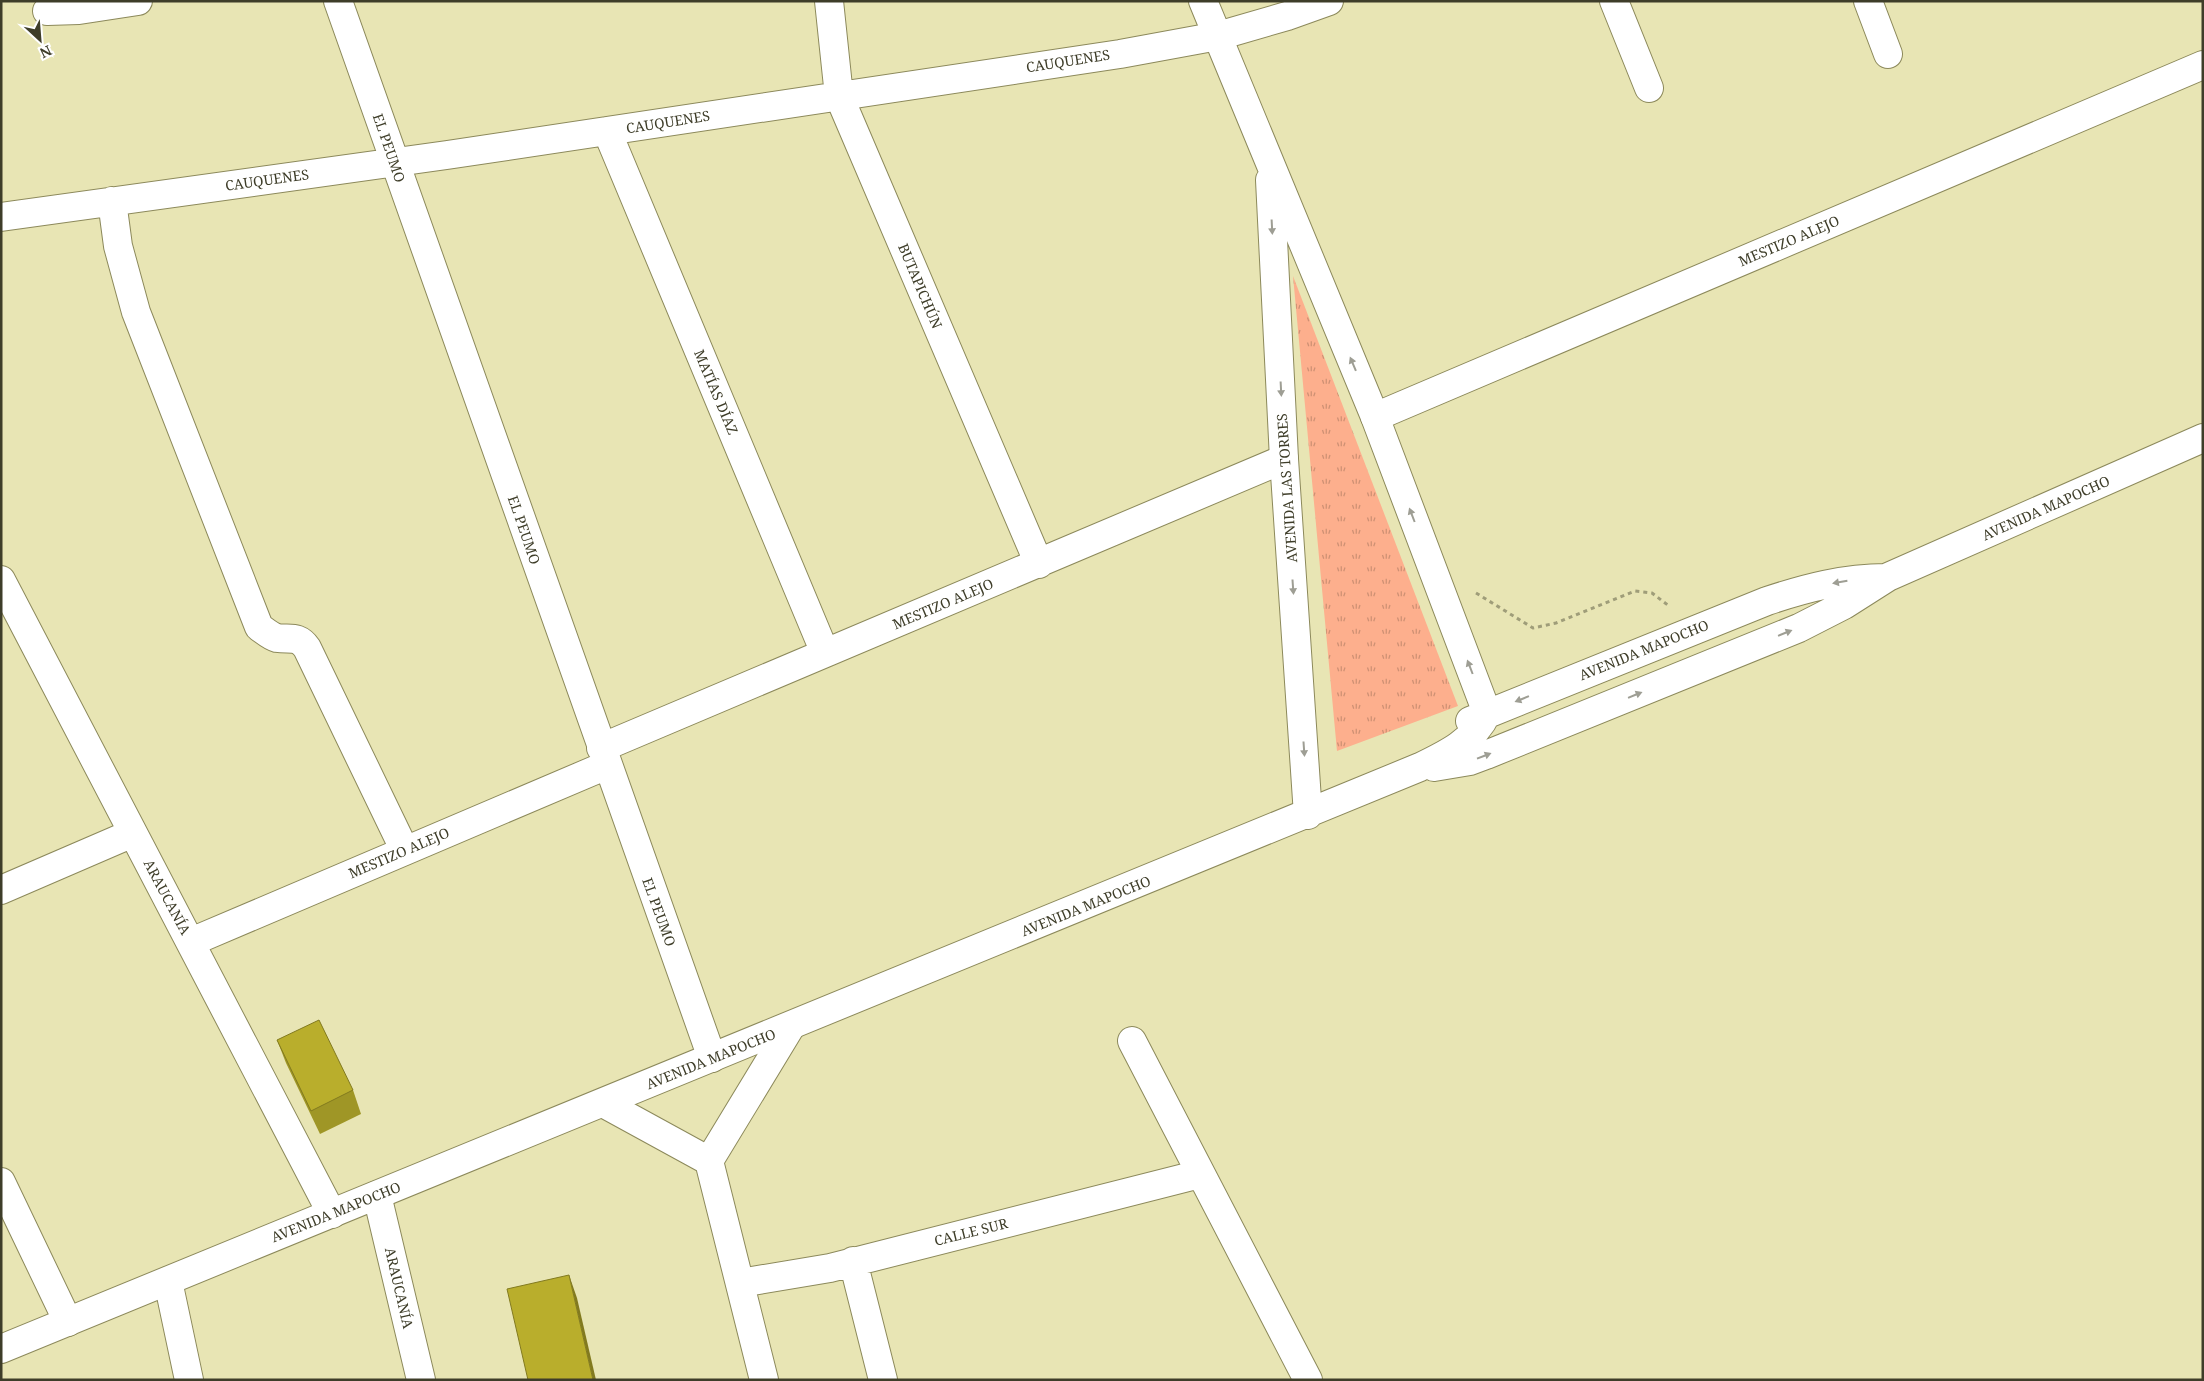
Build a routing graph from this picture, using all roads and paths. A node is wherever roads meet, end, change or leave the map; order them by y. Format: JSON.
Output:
{"nodes":[{"id":1,"x":138,"y":1,"type":"edge"},
{"id":2,"x":338,"y":1,"type":"edge"},
{"id":3,"x":829,"y":1,"type":"edge"},
{"id":4,"x":1203,"y":1,"type":"edge"},
{"id":5,"x":1329,"y":1,"type":"edge"},
{"id":6,"x":1614,"y":1,"type":"edge"},
{"id":7,"x":1868,"y":1,"type":"edge"},
{"id":8,"x":47,"y":10,"type":"dead end"},
{"id":9,"x":1218,"y":36,"type":"junction"},
{"id":10,"x":1888,"y":54,"type":"dead end"},
{"id":11,"x":2203,"y":65,"type":"edge"},
{"id":12,"x":1649,"y":88,"type":"dead end"},
{"id":13,"x":838,"y":96,"type":"junction"},
{"id":14,"x":607,"y":131,"type":"junction"},
{"id":15,"x":1269,"y":161,"type":"junction"},
{"id":16,"x":394,"y":163,"type":"junction"},
{"id":17,"x":112,"y":202,"type":"junction"},
{"id":18,"x":1,"y":217,"type":"edge"},
{"id":19,"x":1375,"y":417,"type":"junction"},
{"id":20,"x":2203,"y":438,"type":"edge"},
{"id":21,"x":1284,"y":459,"type":"junction"},
{"id":22,"x":1039,"y":564,"type":"junction"},
{"id":23,"x":1888,"y":578,"type":"junction"},
{"id":24,"x":1,"y":580,"type":"edge"},
{"id":25,"x":825,"y":654,"type":"junction"},
{"id":26,"x":1487,"y":713,"type":"junction"},
{"id":27,"x":604,"y":756,"type":"junction"},
{"id":28,"x":1420,"y":767,"type":"junction"},
{"id":29,"x":1308,"y":815,"type":"junction"},
{"id":30,"x":134,"y":833,"type":"junction"},
{"id":31,"x":405,"y":851,"type":"junction"},
{"id":32,"x":1,"y":890,"type":"edge"},
{"id":33,"x":191,"y":942,"type":"junction"},
{"id":34,"x":791,"y":1026,"type":"junction"},
{"id":35,"x":1132,"y":1041,"type":"dead end"},
{"id":36,"x":712,"y":1058,"type":"junction"},
{"id":37,"x":603,"y":1103,"type":"junction"},
{"id":38,"x":709,"y":1161,"type":"junction"},
{"id":39,"x":1200,"y":1174,"type":"junction"},
{"id":40,"x":1,"y":1182,"type":"edge"},
{"id":41,"x":377,"y":1195,"type":"junction"},
{"id":42,"x":332,"y":1214,"type":"junction"},
{"id":43,"x":853,"y":1261,"type":"junction"},
{"id":44,"x":168,"y":1281,"type":"junction"},
{"id":45,"x":740,"y":1283,"type":"junction"},
{"id":46,"x":68,"y":1322,"type":"junction"},
{"id":47,"x":1,"y":1349,"type":"edge"},
{"id":48,"x":189,"y":1380,"type":"edge"},
{"id":49,"x":421,"y":1380,"type":"edge"},
{"id":50,"x":764,"y":1380,"type":"edge"},
{"id":51,"x":883,"y":1380,"type":"edge"},
{"id":52,"x":1308,"y":1380,"type":"edge"}],
"edges":[{"from":1,"to":8,"type":"street"},
{"from":2,"to":16,"type":"street","name":"EL PEUMO"},
{"from":3,"to":13,"type":"street","name":"BUTAPICHÚN"},
{"from":4,"to":9,"type":"street","name":"AVENIDA LAS TORRES"},
{"from":5,"to":9,"type":"street","name":"CAUQUENES"},
{"from":6,"to":12,"type":"street"},
{"from":7,"to":10,"type":"street"},
{"from":9,"to":13,"type":"street","name":"CAUQUENES"},
{"from":9,"to":15,"type":"street","name":"AVENIDA LAS TORRES"},
{"from":11,"to":19,"type":"street","name":"MESTIZO ALEJO"},
{"from":13,"to":14,"type":"street","name":"CAUQUENES"},
{"from":13,"to":22,"type":"street","name":"BUTAPICHÚN"},
{"from":14,"to":16,"type":"street","name":"CAUQUENES"},
{"from":14,"to":25,"type":"street","name":"MATÍAS DÍAZ"},
{"from":19,"to":15,"type":"street","name":"AVENIDA LAS TORRES","one_way":true},
{"from":15,"to":21,"type":"street","name":"AVENIDA LAS TORRES","one_way":true},
{"from":16,"to":17,"type":"street","name":"CAUQUENES"},
{"from":16,"to":27,"type":"street","name":"EL PEUMO"},
{"from":17,"to":18,"type":"street","name":"CAUQUENES"},
{"from":17,"to":31,"type":"street"},
{"from":26,"to":19,"type":"street","name":"AVENIDA LAS TORRES","one_way":true},
{"from":20,"to":23,"type":"street","name":"AVENIDA MAPOCHO"},
{"from":21,"to":22,"type":"street","name":"MESTIZO ALEJO"},
{"from":21,"to":29,"type":"street","name":"AVENIDA LAS TORRES","one_way":true},
{"from":22,"to":25,"type":"street","name":"MESTIZO ALEJO"},
{"from":23,"to":26,"type":"street","name":"AVENIDA MAPOCHO","one_way":true},
{"from":28,"to":23,"type":"street","name":"AVENIDA MAPOCHO","one_way":true},
{"from":24,"to":30,"type":"street","name":"ARAUCANÍA"},
{"from":25,"to":27,"type":"street","name":"MESTIZO ALEJO"},
{"from":26,"to":28,"type":"street","name":"AVENIDA MAPOCHO"},
{"from":27,"to":31,"type":"street","name":"MESTIZO ALEJO"},
{"from":27,"to":36,"type":"street","name":"EL PEUMO"},
{"from":28,"to":29,"type":"street","name":"AVENIDA MAPOCHO"},
{"from":29,"to":34,"type":"street","name":"AVENIDA MAPOCHO"},
{"from":30,"to":32,"type":"street"},
{"from":30,"to":33,"type":"street","name":"ARAUCANÍA"},
{"from":31,"to":33,"type":"street","name":"MESTIZO ALEJO"},
{"from":33,"to":42,"type":"street","name":"ARAUCANÍA"},
{"from":34,"to":36,"type":"street","name":"AVENIDA MAPOCHO"},
{"from":34,"to":38,"type":"street"},
{"from":35,"to":39,"type":"street"},
{"from":36,"to":37,"type":"street","name":"AVENIDA MAPOCHO"},
{"from":37,"to":38,"type":"street"},
{"from":37,"to":41,"type":"street","name":"AVENIDA MAPOCHO"},
{"from":38,"to":45,"type":"street"},
{"from":39,"to":43,"type":"street","name":"CALLE SUR"},
{"from":39,"to":52,"type":"street"},
{"from":40,"to":46,"type":"street"},
{"from":41,"to":42,"type":"street","name":"AVENIDA MAPOCHO"},
{"from":41,"to":49,"type":"street","name":"ARAUCANÍA"},
{"from":42,"to":44,"type":"street","name":"AVENIDA MAPOCHO"},
{"from":43,"to":45,"type":"street","name":"CALLE SUR"},
{"from":43,"to":51,"type":"street"},
{"from":44,"to":46,"type":"street","name":"AVENIDA MAPOCHO"},
{"from":44,"to":48,"type":"street"},
{"from":45,"to":50,"type":"street"},
{"from":46,"to":47,"type":"street","name":"AVENIDA MAPOCHO"}]}
